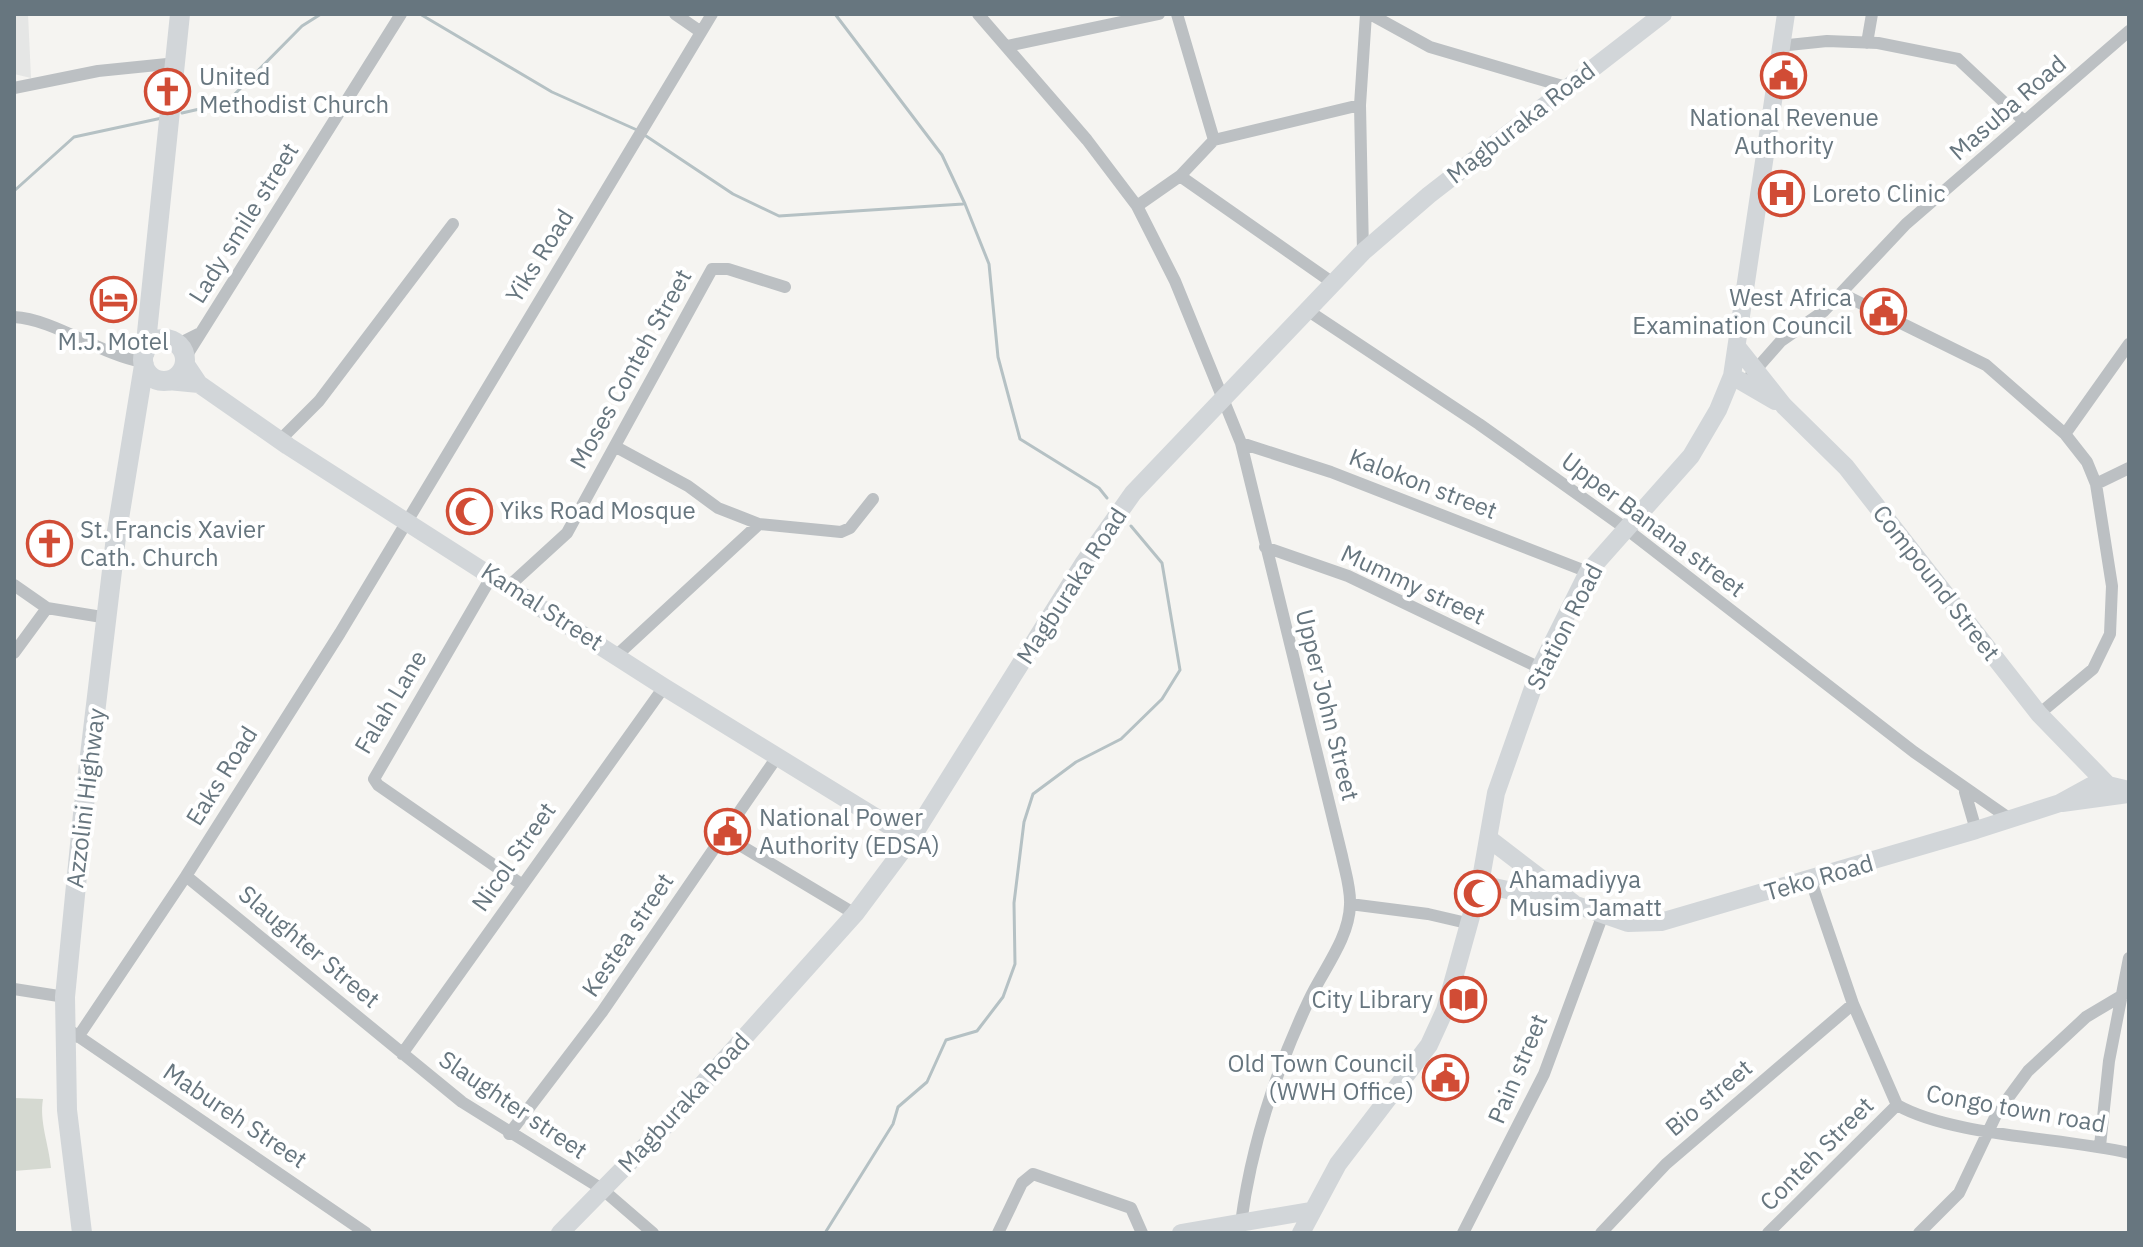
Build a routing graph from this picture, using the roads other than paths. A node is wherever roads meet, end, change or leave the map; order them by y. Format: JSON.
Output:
{"nodes":[{"id":1,"x":180,"y":14,"type":"edge"},
{"id":2,"x":401,"y":14,"type":"edge"},
{"id":3,"x":675,"y":14,"type":"edge"},
{"id":4,"x":712,"y":14,"type":"edge"},
{"id":5,"x":978,"y":14,"type":"edge"},
{"id":6,"x":1159,"y":14,"type":"edge"},
{"id":7,"x":1177,"y":14,"type":"edge"},
{"id":8,"x":1368,"y":14,"type":"edge"},
{"id":9,"x":1663,"y":14,"type":"edge"},
{"id":10,"x":1786,"y":14,"type":"edge"},
{"id":11,"x":1872,"y":14,"type":"edge"},
{"id":12,"x":2129,"y":31,"type":"edge"},
{"id":13,"x":701,"y":32,"type":"junction"},
{"id":14,"x":1867,"y":43,"type":"junction"},
{"id":15,"x":1007,"y":46,"type":"junction"},
{"id":16,"x":1779,"y":46,"type":"junction"},
{"id":17,"x":177,"y":63,"type":"junction"},
{"id":18,"x":1566,"y":87,"type":"junction"},
{"id":19,"x":14,"y":88,"type":"edge"},
{"id":20,"x":1360,"y":105,"type":"junction"},
{"id":21,"x":2024,"y":121,"type":"junction"},
{"id":22,"x":1214,"y":140,"type":"junction"},
{"id":23,"x":1180,"y":176,"type":"junction"},
{"id":24,"x":1137,"y":206,"type":"junction"},
{"id":25,"x":453,"y":224,"type":"dead end"},
{"id":26,"x":1363,"y":252,"type":"junction"},
{"id":27,"x":1333,"y":283,"type":"junction"},
{"id":28,"x":785,"y":287,"type":"dead end"},
{"id":29,"x":1842,"y":294,"type":"junction"},
{"id":30,"x":1307,"y":310,"type":"junction"},
{"id":31,"x":150,"y":313,"type":"junction"},
{"id":32,"x":14,"y":317,"type":"edge"},
{"id":33,"x":2129,"y":344,"type":"edge"},
{"id":34,"x":179,"y":351,"type":"junction"},
{"id":35,"x":144,"y":360,"type":"junction"},
{"id":36,"x":1744,"y":376,"type":"junction"},
{"id":37,"x":165,"y":381,"type":"junction"},
{"id":38,"x":199,"y":384,"type":"junction"},
{"id":39,"x":1221,"y":401,"type":"junction"},
{"id":40,"x":139,"y":406,"type":"junction"},
{"id":41,"x":2065,"y":434,"type":"junction"},
{"id":42,"x":280,"y":440,"type":"junction"},
{"id":43,"x":1241,"y":443,"type":"junction"},
{"id":44,"x":616,"y":447,"type":"junction"},
{"id":45,"x":2129,"y":468,"type":"edge"},
{"id":46,"x":2096,"y":484,"type":"junction"},
{"id":47,"x":873,"y":499,"type":"dead end"},
{"id":48,"x":406,"y":520,"type":"junction"},
{"id":49,"x":759,"y":524,"type":"junction"},
{"id":50,"x":1625,"y":528,"type":"junction"},
{"id":51,"x":1265,"y":547,"type":"junction"},
{"id":52,"x":1588,"y":572,"type":"junction"},
{"id":53,"x":493,"y":574,"type":"junction"},
{"id":54,"x":14,"y":585,"type":"edge"},
{"id":55,"x":510,"y":585,"type":"junction"},
{"id":56,"x":47,"y":608,"type":"junction"},
{"id":57,"x":108,"y":618,"type":"junction"},
{"id":58,"x":14,"y":653,"type":"edge"},
{"id":59,"x":616,"y":656,"type":"junction"},
{"id":60,"x":1540,"y":668,"type":"junction"},
{"id":61,"x":664,"y":687,"type":"junction"},
{"id":62,"x":2039,"y":714,"type":"junction"},
{"id":63,"x":777,"y":757,"type":"junction"},
{"id":64,"x":2084,"y":763,"type":"junction"},
{"id":65,"x":2108,"y":785,"type":"junction"},
{"id":66,"x":1963,"y":789,"type":"junction"},
{"id":67,"x":2129,"y":792,"type":"edge"},
{"id":68,"x":2082,"y":795,"type":"junction"},
{"id":69,"x":2010,"y":819,"type":"junction"},
{"id":70,"x":1976,"y":830,"type":"junction"},
{"id":71,"x":723,"y":835,"type":"junction"},
{"id":72,"x":1488,"y":838,"type":"junction"},
{"id":73,"x":911,"y":839,"type":"junction"},
{"id":74,"x":186,"y":876,"type":"junction"},
{"id":75,"x":1811,"y":881,"type":"junction"},
{"id":76,"x":521,"y":884,"type":"junction"},
{"id":77,"x":1480,"y":884,"type":"junction"},
{"id":78,"x":1350,"y":904,"type":"junction"},
{"id":79,"x":1576,"y":905,"type":"junction"},
{"id":80,"x":855,"y":914,"type":"junction"},
{"id":81,"x":1602,"y":917,"type":"junction"},
{"id":82,"x":1471,"y":924,"type":"junction"},
{"id":83,"x":2129,"y":958,"type":"edge"},
{"id":84,"x":14,"y":989,"type":"edge"},
{"id":85,"x":2123,"y":995,"type":"junction"},
{"id":86,"x":65,"y":997,"type":"junction"},
{"id":87,"x":1853,"y":1004,"type":"junction"},
{"id":88,"x":71,"y":1032,"type":"junction"},
{"id":89,"x":402,"y":1054,"type":"junction"},
{"id":90,"x":1897,"y":1105,"type":"junction"},
{"id":91,"x":1987,"y":1130,"type":"junction"},
{"id":92,"x":509,"y":1134,"type":"junction"},
{"id":93,"x":2100,"y":1146,"type":"junction"},
{"id":94,"x":2129,"y":1153,"type":"edge"},
{"id":95,"x":602,"y":1189,"type":"junction"},
{"id":96,"x":1310,"y":1211,"type":"junction"},
{"id":97,"x":1241,"y":1223,"type":"junction"},
{"id":98,"x":82,"y":1233,"type":"edge"},
{"id":99,"x":366,"y":1233,"type":"edge"},
{"id":100,"x":560,"y":1233,"type":"edge"},
{"id":101,"x":653,"y":1233,"type":"edge"},
{"id":102,"x":998,"y":1233,"type":"edge"},
{"id":103,"x":1142,"y":1233,"type":"edge"},
{"id":104,"x":1181,"y":1233,"type":"edge"},
{"id":105,"x":1301,"y":1233,"type":"edge"},
{"id":106,"x":1463,"y":1233,"type":"edge"},
{"id":107,"x":1601,"y":1233,"type":"edge"},
{"id":108,"x":1768,"y":1233,"type":"edge"},
{"id":109,"x":1919,"y":1233,"type":"edge"}],
"edges":[{"from":1,"to":17,"type":"main road","name":"Azzolini Highway"},
{"from":2,"to":34,"type":"street","name":"Lady smile street"},
{"from":3,"to":13,"type":"street"},
{"from":4,"to":13,"type":"street","name":"Yiks Road"},
{"from":5,"to":15,"type":"street","name":"Upper John Street"},
{"from":6,"to":15,"type":"street"},
{"from":7,"to":22,"type":"street"},
{"from":8,"to":18,"type":"street"},
{"from":8,"to":20,"type":"street"},
{"from":9,"to":18,"type":"street","name":"Magburaka Road"},
{"from":10,"to":16,"type":"street","name":"Station Road"},
{"from":11,"to":14,"type":"street"},
{"from":12,"to":21,"type":"street","name":"Masuba Road"},
{"from":13,"to":48,"type":"street","name":"Yiks Road"},
{"from":14,"to":16,"type":"street"},
{"from":14,"to":21,"type":"street"},
{"from":15,"to":24,"type":"street","name":"Upper John Street"},
{"from":16,"to":36,"type":"street","name":"Station Road"},
{"from":17,"to":19,"type":"street"},
{"from":17,"to":31,"type":"main road","name":"Azzolini Highway"},
{"from":18,"to":26,"type":"street","name":"Magburaka Road"},
{"from":20,"to":22,"type":"street"},
{"from":20,"to":26,"type":"street"},
{"from":21,"to":29,"type":"street","name":"Masuba Road"},
{"from":22,"to":23,"type":"street"},
{"from":23,"to":24,"type":"street"},
{"from":23,"to":27,"type":"street"},
{"from":24,"to":39,"type":"street","name":"Upper John Street"},
{"from":25,"to":42,"type":"street"},
{"from":26,"to":27,"type":"street","name":"Magburaka Road"},
{"from":27,"to":30,"type":"street","name":"Magburaka Road"},
{"from":28,"to":44,"type":"street","name":"Moses Conteh Street"},
{"from":29,"to":36,"type":"street","name":"Masuba Road"},
{"from":29,"to":41,"type":"street"},
{"from":30,"to":39,"type":"street","name":"Magburaka Road"},
{"from":30,"to":50,"type":"street","name":"Upper Banana street"},
{"from":31,"to":34,"type":"main road"},
{"from":31,"to":35,"type":"main road","name":"Azzolini Highway"},
{"from":32,"to":35,"type":"street"},
{"from":33,"to":41,"type":"street"},
{"from":34,"to":35,"type":"main road"},
{"from":34,"to":37,"type":"main road"},
{"from":34,"to":38,"type":"street","name":"Kamal Street"},
{"from":35,"to":37,"type":"main road"},
{"from":35,"to":40,"type":"main road","name":"Azzolini Highway"},
{"from":36,"to":50,"type":"street","name":"Station Road"},
{"from":36,"to":62,"type":"street","name":"Compound Street"},
{"from":37,"to":38,"type":"street"},
{"from":37,"to":40,"type":"main road"},
{"from":38,"to":42,"type":"street","name":"Kamal Street"},
{"from":39,"to":43,"type":"street","name":"Upper John Street"},
{"from":39,"to":73,"type":"street","name":"Magburaka Road"},
{"from":40,"to":57,"type":"main road","name":"Azzolini Highway"},
{"from":41,"to":46,"type":"street"},
{"from":42,"to":48,"type":"street","name":"Kamal Street"},
{"from":43,"to":51,"type":"street","name":"Upper John Street"},
{"from":43,"to":52,"type":"street","name":"Kalokon street"},
{"from":44,"to":49,"type":"street"},
{"from":44,"to":55,"type":"street","name":"Moses Conteh Street"},
{"from":45,"to":46,"type":"street"},
{"from":46,"to":62,"type":"street"},
{"from":47,"to":49,"type":"street"},
{"from":48,"to":53,"type":"street","name":"Kamal Street"},
{"from":48,"to":74,"type":"street","name":"Eaks Road"},
{"from":49,"to":59,"type":"street"},
{"from":50,"to":52,"type":"street","name":"Station Road"},
{"from":50,"to":66,"type":"street","name":"Upper Banana street"},
{"from":51,"to":60,"type":"street","name":"Mummy street"},
{"from":51,"to":78,"type":"street","name":"Upper John Street"},
{"from":52,"to":60,"type":"street","name":"Station Road"},
{"from":53,"to":55,"type":"street","name":"Kamal Street"},
{"from":53,"to":76,"type":"street","name":"Falah Lane"},
{"from":54,"to":56,"type":"street"},
{"from":55,"to":59,"type":"street","name":"Kamal Street"},
{"from":56,"to":57,"type":"street"},
{"from":56,"to":58,"type":"street"},
{"from":57,"to":86,"type":"main road","name":"Azzolini Highway"},
{"from":59,"to":61,"type":"street","name":"Kamal Street"},
{"from":60,"to":72,"type":"street","name":"Station Road"},
{"from":61,"to":63,"type":"street","name":"Kamal Street"},
{"from":61,"to":76,"type":"street","name":"Nicol Street"},
{"from":62,"to":64,"type":"street","name":"Compound Street"},
{"from":63,"to":71,"type":"street","name":"Kestea street"},
{"from":63,"to":73,"type":"street","name":"Kamal Street"},
{"from":64,"to":65,"type":"street","name":"Compound Street"},
{"from":64,"to":68,"type":"street"},
{"from":65,"to":67,"type":"street","name":"Teko Road"},
{"from":65,"to":68,"type":"street","name":"Teko Road"},
{"from":66,"to":69,"type":"street","name":"Upper Banana street"},
{"from":66,"to":70,"type":"street"},
{"from":67,"to":68,"type":"street","name":"Teko Road"},
{"from":68,"to":69,"type":"street","name":"Teko Road"},
{"from":69,"to":70,"type":"street","name":"Teko Road"},
{"from":70,"to":75,"type":"street","name":"Teko Road"},
{"from":71,"to":80,"type":"street"},
{"from":71,"to":92,"type":"street","name":"Kestea street"},
{"from":72,"to":77,"type":"street","name":"Station Road"},
{"from":72,"to":79,"type":"street","name":"Teko Road"},
{"from":73,"to":80,"type":"street","name":"Magburaka Road"},
{"from":74,"to":88,"type":"street","name":"Eaks Road"},
{"from":74,"to":89,"type":"street","name":"Slaughter Street"},
{"from":75,"to":81,"type":"street","name":"Teko Road"},
{"from":75,"to":87,"type":"street","name":"Congo town road"},
{"from":76,"to":89,"type":"street","name":"Nicol Street"},
{"from":77,"to":79,"type":"street","name":"Teko Road"},
{"from":77,"to":82,"type":"street","name":"Station Road"},
{"from":78,"to":82,"type":"street"},
{"from":78,"to":97,"type":"street"},
{"from":79,"to":81,"type":"street","name":"Teko Road"},
{"from":80,"to":95,"type":"street","name":"Magburaka Road"},
{"from":81,"to":106,"type":"street","name":"Pain street"},
{"from":82,"to":96,"type":"street","name":"Station Road"},
{"from":83,"to":85,"type":"street","name":"Congo town road"},
{"from":84,"to":86,"type":"street"},
{"from":85,"to":91,"type":"street"},
{"from":85,"to":93,"type":"street","name":"Congo town road"},
{"from":86,"to":88,"type":"main road","name":"Azzolini Highway"},
{"from":87,"to":90,"type":"street","name":"Congo town road"},
{"from":87,"to":107,"type":"street","name":"Bio street"},
{"from":88,"to":98,"type":"main road","name":"Azzolini Highway"},
{"from":88,"to":99,"type":"street","name":"Mabureh Street"},
{"from":89,"to":92,"type":"street","name":"Slaughter street"},
{"from":90,"to":91,"type":"street","name":"Congo town road"},
{"from":90,"to":108,"type":"street","name":"Conteh Street"},
{"from":91,"to":93,"type":"street","name":"Congo town road"},
{"from":91,"to":109,"type":"street"},
{"from":92,"to":95,"type":"street","name":"Slaughter street"},
{"from":93,"to":94,"type":"street","name":"Congo town road"},
{"from":95,"to":100,"type":"street","name":"Magburaka Road"},
{"from":95,"to":101,"type":"street","name":"Slaughter street"},
{"from":96,"to":97,"type":"street"},
{"from":96,"to":105,"type":"street","name":"Station Road"},
{"from":97,"to":104,"type":"street"},
{"from":102,"to":103,"type":"street"}]}
